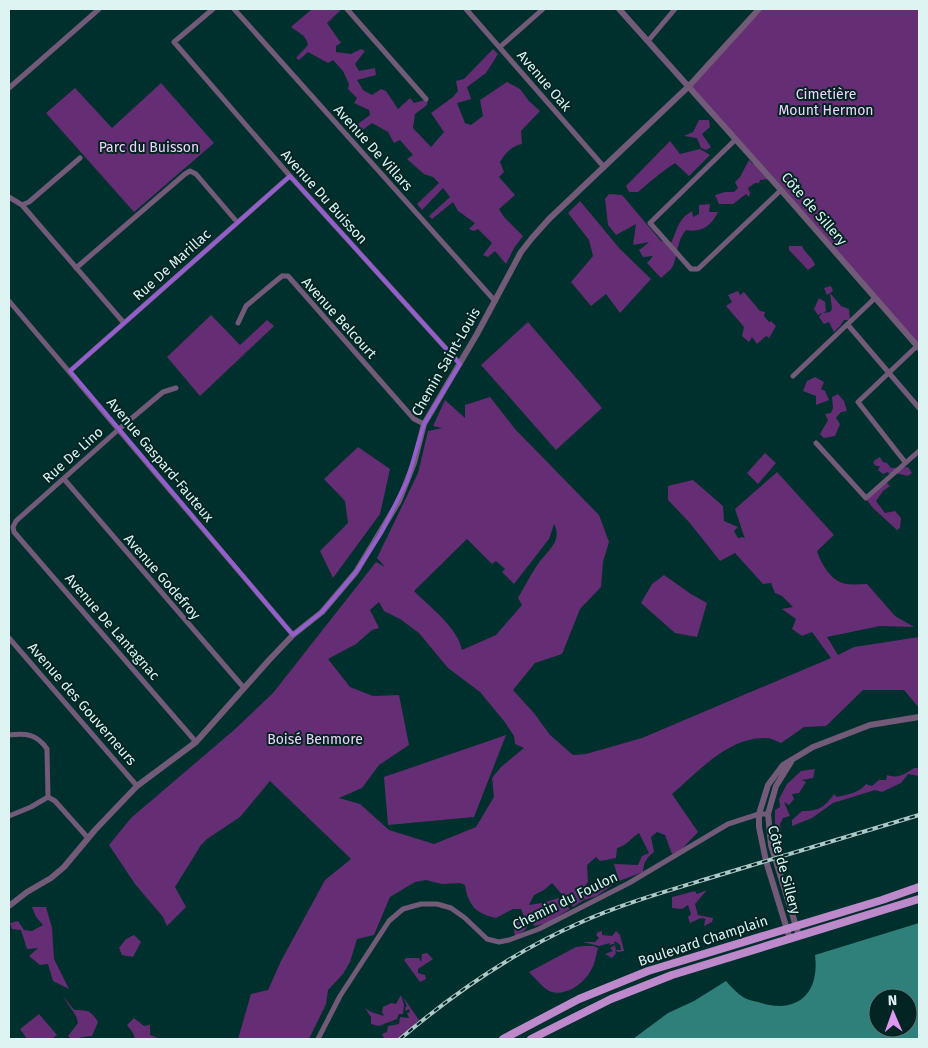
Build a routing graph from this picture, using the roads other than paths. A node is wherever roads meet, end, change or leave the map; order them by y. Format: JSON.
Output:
{"nodes":[{"id":1,"x":98,"y":9,"type":"edge"},
{"id":2,"x":213,"y":9,"type":"edge"},
{"id":3,"x":234,"y":9,"type":"edge"},
{"id":4,"x":347,"y":9,"type":"edge"},
{"id":5,"x":466,"y":9,"type":"edge"},
{"id":6,"x":543,"y":9,"type":"edge"},
{"id":7,"x":619,"y":9,"type":"edge"},
{"id":8,"x":675,"y":9,"type":"edge"},
{"id":9,"x":759,"y":9,"type":"edge"},
{"id":10,"x":648,"y":41,"type":"junction"},
{"id":11,"x":500,"y":46,"type":"junction"},
{"id":12,"x":689,"y":86,"type":"junction"},
{"id":13,"x":9,"y":88,"type":"edge"},
{"id":14,"x":426,"y":99,"type":"dead end"},
{"id":15,"x":735,"y":140,"type":"junction"},
{"id":16,"x":80,"y":158,"type":"dead end"},
{"id":17,"x":604,"y":167,"type":"junction"},
{"id":18,"x":290,"y":176,"type":"junction"},
{"id":19,"x":781,"y":190,"type":"junction"},
{"id":20,"x":9,"y":197,"type":"edge"},
{"id":21,"x":22,"y":205,"type":"junction"},
{"id":22,"x":237,"y":222,"type":"junction"},
{"id":23,"x":76,"y":268,"type":"junction"},
{"id":24,"x":875,"y":298,"type":"junction"},
{"id":25,"x":9,"y":301,"type":"edge"},
{"id":26,"x":495,"y":302,"type":"junction"},
{"id":27,"x":124,"y":323,"type":"junction"},
{"id":28,"x":238,"y":323,"type":"dead end"},
{"id":29,"x":848,"y":325,"type":"junction"},
{"id":30,"x":918,"y":347,"type":"edge"},
{"id":31,"x":460,"y":364,"type":"junction"},
{"id":32,"x":70,"y":371,"type":"junction"},
{"id":33,"x":889,"y":372,"type":"junction"},
{"id":34,"x":794,"y":376,"type":"dead end"},
{"id":35,"x":176,"y":388,"type":"dead end"},
{"id":36,"x":919,"y":408,"type":"edge"},
{"id":37,"x":424,"y":424,"type":"junction"},
{"id":38,"x":119,"y":429,"type":"junction"},
{"id":39,"x":816,"y":443,"type":"dead end"},
{"id":40,"x":919,"y":451,"type":"edge"},
{"id":41,"x":905,"y":462,"type":"junction"},
{"id":42,"x":64,"y":479,"type":"junction"},
{"id":43,"x":13,"y":527,"type":"joint"},
{"id":44,"x":293,"y":635,"type":"junction"},
{"id":45,"x":9,"y":638,"type":"edge"},
{"id":46,"x":244,"y":688,"type":"junction"},
{"id":47,"x":919,"y":717,"type":"edge"},
{"id":48,"x":9,"y":735,"type":"edge"},
{"id":49,"x":196,"y":742,"type":"junction"},
{"id":50,"x":793,"y":759,"type":"junction"},
{"id":51,"x":137,"y":786,"type":"junction"},
{"id":52,"x":48,"y":797,"type":"junction"},
{"id":53,"x":759,"y":814,"type":"junction"},
{"id":54,"x":768,"y":814,"type":"junction"},
{"id":55,"x":9,"y":816,"type":"edge"},
{"id":56,"x":88,"y":838,"type":"junction"},
{"id":57,"x":919,"y":887,"type":"edge"},
{"id":58,"x":919,"y":899,"type":"edge"},
{"id":59,"x":9,"y":906,"type":"edge"},
{"id":60,"x":795,"y":926,"type":"junction"},
{"id":61,"x":786,"y":928,"type":"junction"},
{"id":62,"x":799,"y":936,"type":"junction"},
{"id":63,"x":790,"y":939,"type":"junction"},
{"id":64,"x":318,"y":1039,"type":"edge"},
{"id":65,"x":503,"y":1039,"type":"edge"},
{"id":66,"x":531,"y":1039,"type":"edge"}],
"edges":[{"from":1,"to":13,"type":"street"},
{"from":2,"to":18,"type":"street","name":"Avenue Du Buisson"},
{"from":3,"to":26,"type":"street","name":"Avenue De Villars"},
{"from":4,"to":14,"type":"street"},
{"from":5,"to":11,"type":"street","name":"Avenue Oak"},
{"from":6,"to":11,"type":"street"},
{"from":7,"to":10,"type":"street","name":"Côte de Sillery"},
{"from":8,"to":10,"type":"street"},
{"from":9,"to":12,"type":"street","name":"Chemin Saint-Louis"},
{"from":10,"to":12,"type":"street","name":"Côte de Sillery"},
{"from":11,"to":17,"type":"street","name":"Avenue Oak"},
{"from":12,"to":15,"type":"street","name":"Côte de Sillery"},
{"from":12,"to":17,"type":"street","name":"Chemin Saint-Louis"},
{"from":15,"to":19,"type":"street","name":"Côte de Sillery"},
{"from":15,"to":19,"type":"street"},
{"from":16,"to":21,"type":"street"},
{"from":17,"to":26,"type":"street","name":"Chemin Saint-Louis"},
{"from":18,"to":22,"type":"street","name":"Rue De Marillac"},
{"from":18,"to":31,"type":"street","name":"Avenue Du Buisson"},
{"from":19,"to":24,"type":"street","name":"Côte de Sillery"},
{"from":20,"to":21,"type":"street"},
{"from":21,"to":23,"type":"street"},
{"from":22,"to":23,"type":"street"},
{"from":22,"to":27,"type":"street","name":"Rue De Marillac"},
{"from":23,"to":27,"type":"street"},
{"from":24,"to":29,"type":"street"},
{"from":24,"to":30,"type":"street","name":"Côte de Sillery"},
{"from":25,"to":32,"type":"street","name":"Avenue Gaspard-Fauteux"},
{"from":26,"to":31,"type":"street","name":"Chemin Saint-Louis"},
{"from":27,"to":32,"type":"street","name":"Rue De Marillac"},
{"from":28,"to":37,"type":"street","name":"Avenue Belcourt"},
{"from":29,"to":33,"type":"street"},
{"from":29,"to":34,"type":"street"},
{"from":30,"to":33,"type":"street"},
{"from":31,"to":37,"type":"street","name":"Chemin Saint-Louis"},
{"from":32,"to":38,"type":"street","name":"Avenue Gaspard-Fauteux"},
{"from":33,"to":36,"type":"street"},
{"from":33,"to":41,"type":"street"},
{"from":35,"to":38,"type":"street","name":"Rue De Lino"},
{"from":37,"to":44,"type":"street","name":"Chemin Saint-Louis"},
{"from":38,"to":42,"type":"street","name":"Rue De Lino"},
{"from":38,"to":44,"type":"street","name":"Avenue Gaspard-Fauteux"},
{"from":39,"to":41,"type":"street"},
{"from":40,"to":41,"type":"street"},
{"from":42,"to":43,"type":"street","name":"Rue De Lino"},
{"from":42,"to":46,"type":"street","name":"Avenue Godefroy"},
{"from":43,"to":49,"type":"street","name":"Avenue De Lantagnac"},
{"from":44,"to":46,"type":"street","name":"Chemin Saint-Louis"},
{"from":45,"to":51,"type":"street","name":"Avenue des Gouverneurs"},
{"from":46,"to":49,"type":"street","name":"Chemin Saint-Louis"},
{"from":47,"to":50,"type":"street","name":"Côte de Sillery"},
{"from":48,"to":52,"type":"street"},
{"from":49,"to":51,"type":"street","name":"Chemin Saint-Louis"},
{"from":50,"to":53,"type":"street","name":"Côte de Sillery"},
{"from":50,"to":54,"type":"street","name":"Côte de Sillery"},
{"from":51,"to":56,"type":"street","name":"Chemin Saint-Louis"},
{"from":52,"to":55,"type":"street"},
{"from":52,"to":56,"type":"street"},
{"from":53,"to":54,"type":"street","name":"Chemin du Foulon"},
{"from":53,"to":61,"type":"street","name":"Côte de Sillery"},
{"from":53,"to":64,"type":"street","name":"Chemin du Foulon"},
{"from":54,"to":60,"type":"street","name":"Côte de Sillery"},
{"from":56,"to":59,"type":"street","name":"Chemin Saint-Louis"},
{"from":57,"to":60,"type":"main road","name":"Boulevard Champlain"},
{"from":58,"to":62,"type":"main road","name":"Boulevard Champlain"},
{"from":60,"to":61,"type":"main road","name":"Boulevard Champlain"},
{"from":60,"to":62,"type":"street","name":"Côte de Sillery"},
{"from":61,"to":63,"type":"street","name":"Côte de Sillery"},
{"from":61,"to":65,"type":"main road","name":"Boulevard Champlain"},
{"from":62,"to":63,"type":"main road","name":"Boulevard Champlain"},
{"from":63,"to":66,"type":"main road","name":"Boulevard Champlain"}]}
